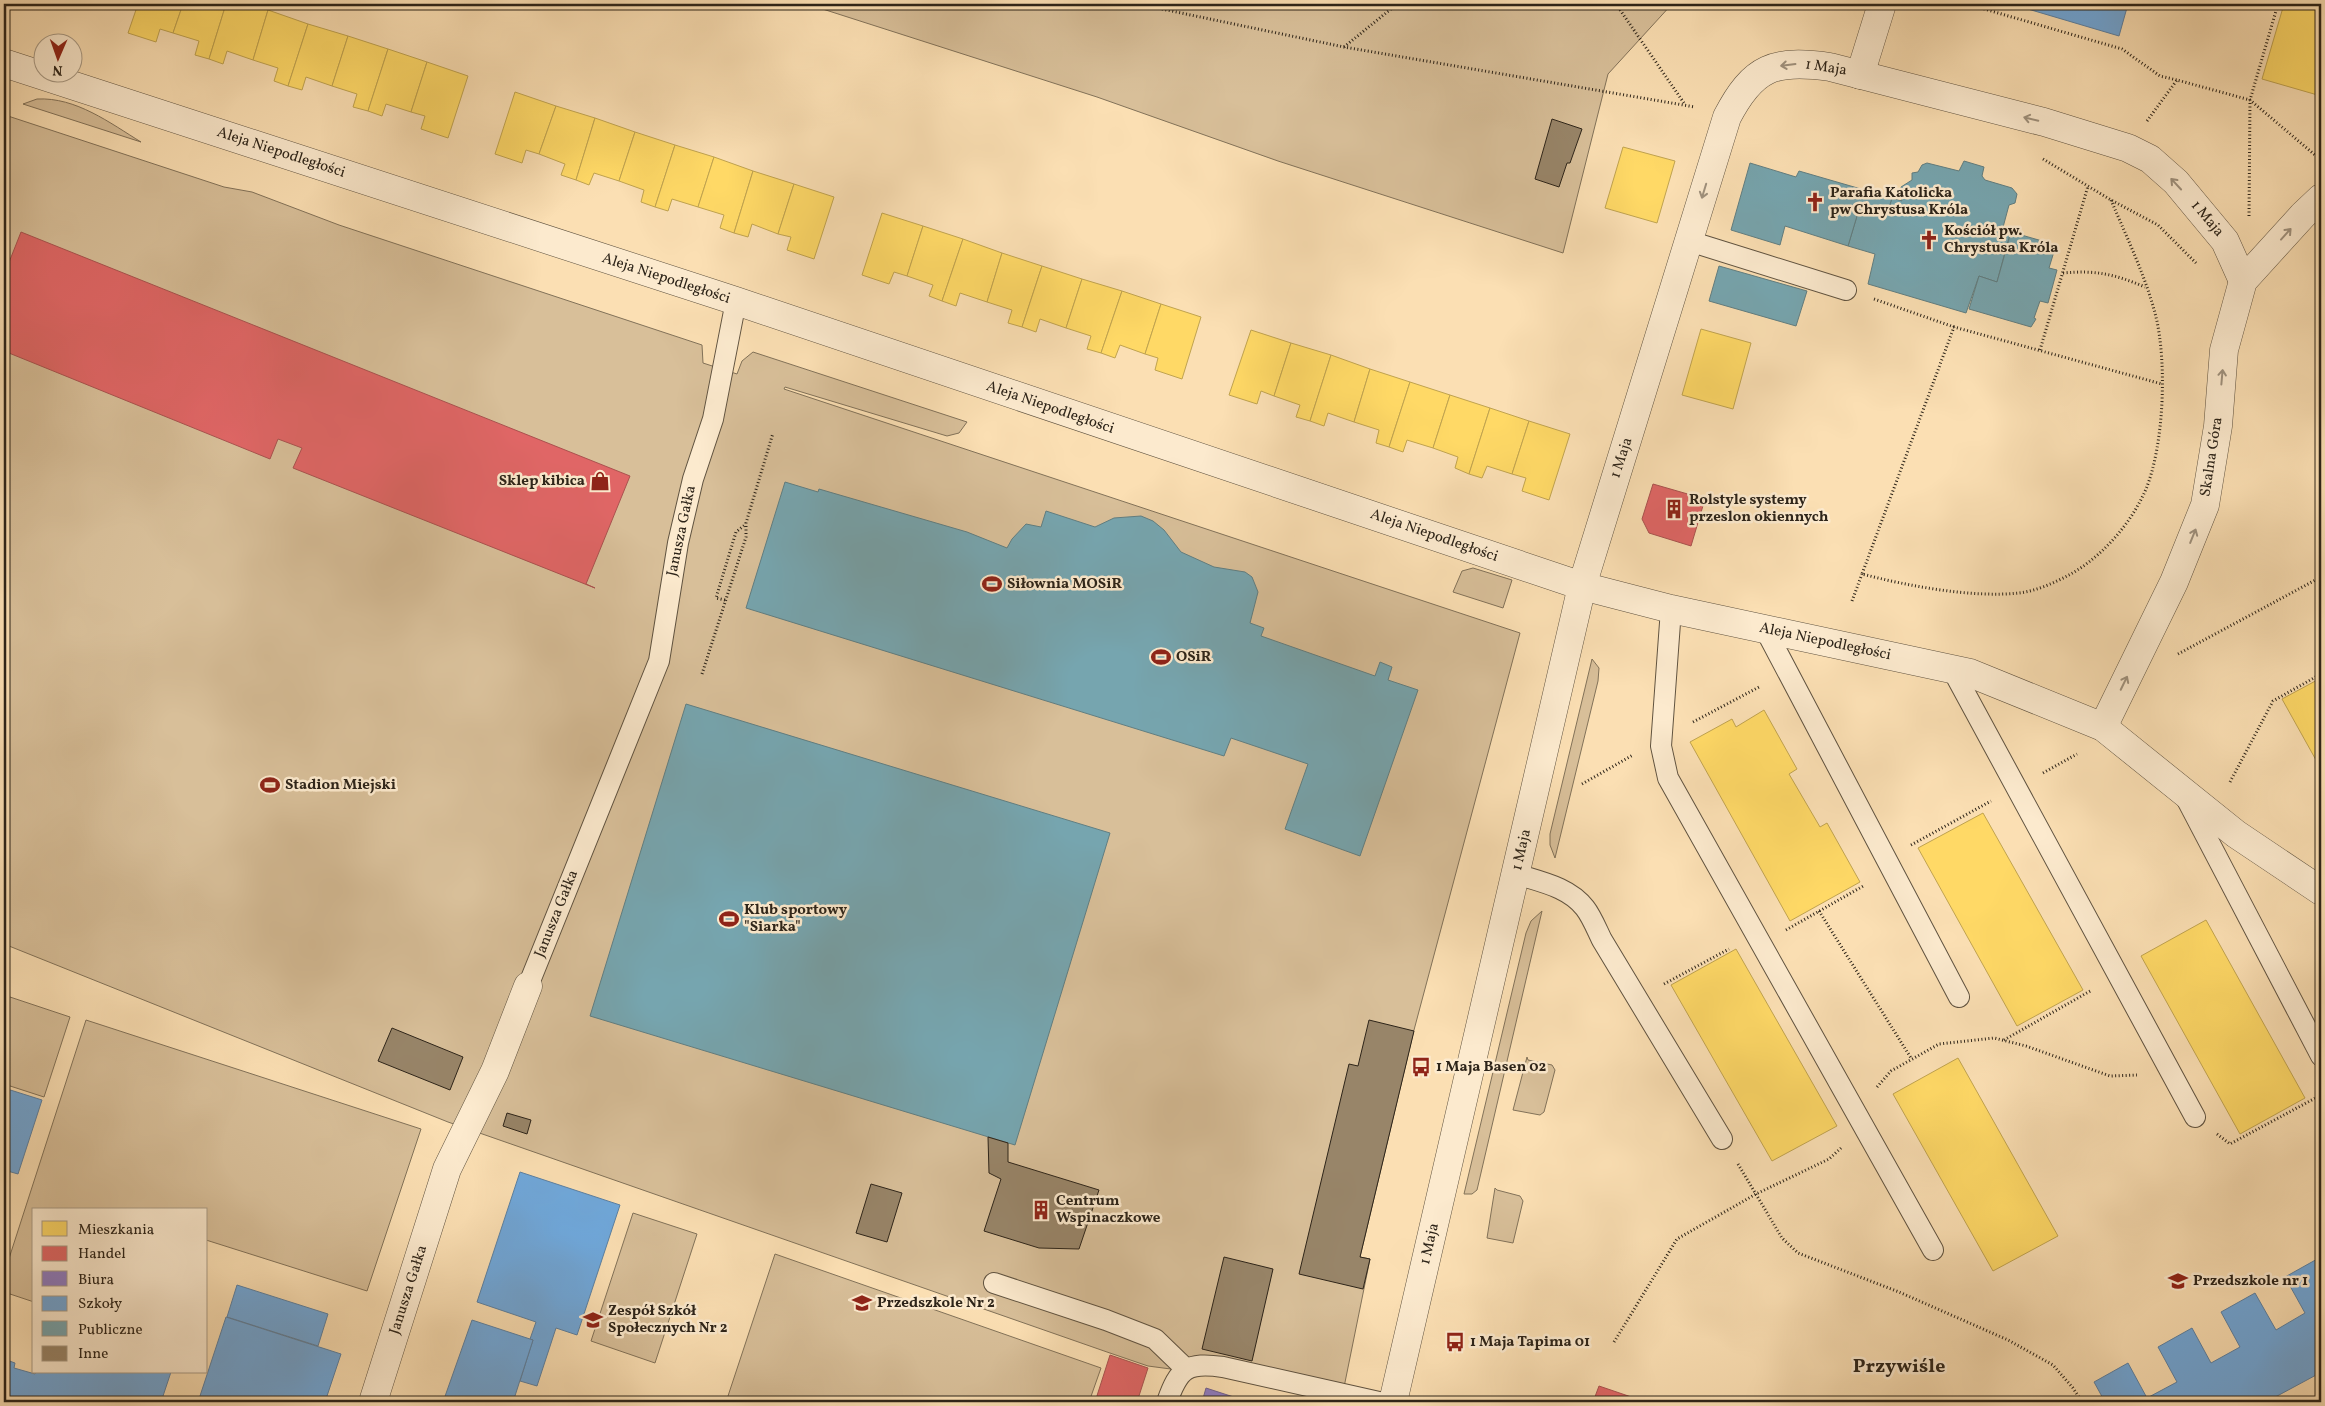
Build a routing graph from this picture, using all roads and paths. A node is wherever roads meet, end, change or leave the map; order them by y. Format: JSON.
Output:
{"nodes":[{"id":1,"x":1138,"y":4,"type":"edge"},
{"id":2,"x":1397,"y":4,"type":"edge"},
{"id":3,"x":1616,"y":4,"type":"edge"},
{"id":4,"x":1882,"y":4,"type":"edge"},
{"id":5,"x":1968,"y":4,"type":"edge"},
{"id":6,"x":2278,"y":4,"type":"edge"},
{"id":7,"x":1344,"y":47,"type":"junction"},
{"id":8,"x":4,"y":63,"type":"edge"},
{"id":9,"x":1860,"y":75,"type":"junction"},
{"id":10,"x":2177,"y":80,"type":"junction"},
{"id":11,"x":2250,"y":100,"type":"junction"},
{"id":12,"x":1685,"y":104,"type":"junction"},
{"id":13,"x":1727,"y":118,"type":"junction"},
{"id":14,"x":2044,"y":122,"type":"junction"},
{"id":15,"x":2128,"y":148,"type":"junction"},
{"id":16,"x":2321,"y":160,"type":"edge"},
{"id":17,"x":2088,"y":186,"type":"junction"},
{"id":18,"x":2321,"y":198,"type":"edge"},
{"id":19,"x":2111,"y":200,"type":"junction"},
{"id":20,"x":2249,"y":224,"type":"dead end"},
{"id":21,"x":1689,"y":241,"type":"junction"},
{"id":22,"x":2321,"y":256,"type":"edge"},
{"id":23,"x":2321,"y":263,"type":"edge"},
{"id":24,"x":2197,"y":264,"type":"dead end"},
{"id":25,"x":2062,"y":273,"type":"junction"},
{"id":26,"x":2243,"y":281,"type":"junction"},
{"id":27,"x":2145,"y":287,"type":"junction"},
{"id":28,"x":1846,"y":290,"type":"joint"},
{"id":29,"x":736,"y":301,"type":"junction"},
{"id":30,"x":1954,"y":326,"type":"junction"},
{"id":31,"x":2040,"y":350,"type":"junction"},
{"id":32,"x":2162,"y":384,"type":"junction"},
{"id":33,"x":773,"y":433,"type":"dead end"},
{"id":34,"x":746,"y":523,"type":"junction"},
{"id":35,"x":1862,"y":574,"type":"junction"},
{"id":36,"x":2321,"y":577,"type":"edge"},
{"id":37,"x":1582,"y":586,"type":"junction"},
{"id":38,"x":725,"y":600,"type":"junction"},
{"id":39,"x":1852,"y":601,"type":"dead end"},
{"id":40,"x":1671,"y":610,"type":"junction"},
{"id":41,"x":1765,"y":629,"type":"junction"},
{"id":42,"x":2138,"y":654,"type":"junction"},
{"id":43,"x":1952,"y":669,"type":"junction"},
{"id":44,"x":702,"y":674,"type":"dead end"},
{"id":45,"x":2321,"y":674,"type":"edge"},
{"id":46,"x":2103,"y":727,"type":"junction"},
{"id":47,"x":2077,"y":754,"type":"dead end"},
{"id":48,"x":2230,"y":782,"type":"dead end"},
{"id":49,"x":2016,"y":788,"type":"junction"},
{"id":50,"x":2182,"y":791,"type":"junction"},
{"id":51,"x":1889,"y":864,"type":"junction"},
{"id":52,"x":1516,"y":874,"type":"junction"},
{"id":53,"x":2321,"y":891,"type":"edge"},
{"id":54,"x":1819,"y":911,"type":"junction"},
{"id":55,"x":1759,"y":939,"type":"junction"},
{"id":56,"x":2117,"y":976,"type":"junction"},
{"id":57,"x":528,"y":986,"type":"joint"},
{"id":58,"x":1959,"y":997,"type":"dead end"},
{"id":59,"x":1637,"y":998,"type":"junction"},
{"id":60,"x":2004,"y":1040,"type":"junction"},
{"id":61,"x":2321,"y":1056,"type":"edge"},
{"id":62,"x":1911,"y":1058,"type":"junction"},
{"id":63,"x":2170,"y":1073,"type":"junction"},
{"id":64,"x":2321,"y":1095,"type":"edge"},
{"id":65,"x":2195,"y":1117,"type":"joint"},
{"id":66,"x":1860,"y":1121,"type":"junction"},
{"id":67,"x":1722,"y":1139,"type":"joint"},
{"id":68,"x":1756,"y":1194,"type":"junction"},
{"id":69,"x":1932,"y":1250,"type":"dead end"},
{"id":70,"x":994,"y":1283,"type":"dead end"},
{"id":71,"x":1614,"y":1342,"type":"dead end"},
{"id":72,"x":1184,"y":1368,"type":"junction"},
{"id":73,"x":373,"y":1402,"type":"edge"},
{"id":74,"x":1167,"y":1402,"type":"edge"},
{"id":75,"x":1379,"y":1402,"type":"edge"},
{"id":76,"x":1393,"y":1402,"type":"edge"},
{"id":77,"x":2082,"y":1402,"type":"edge"}],
"edges":[{"from":1,"to":7,"type":"path"},
{"from":2,"to":7,"type":"path"},
{"from":3,"to":12,"type":"path"},
{"from":4,"to":9,"type":"street"},
{"from":5,"to":10,"type":"path"},
{"from":6,"to":11,"type":"path"},
{"from":7,"to":12,"type":"path"},
{"from":8,"to":29,"type":"street","name":"Aleja Niepodległości"},
{"from":9,"to":13,"type":"street","name":"1 Maja","one_way":true},
{"from":14,"to":9,"type":"street","name":"1 Maja","one_way":true},
{"from":10,"to":11,"type":"path"},
{"from":10,"to":15,"type":"path"},
{"from":11,"to":16,"type":"path"},
{"from":11,"to":20,"type":"path"},
{"from":12,"to":13,"type":"path"},
{"from":13,"to":21,"type":"street","name":"1 Maja","one_way":true},
{"from":14,"to":15,"type":"street","name":"1 Maja"},
{"from":14,"to":17,"type":"path"},
{"from":26,"to":15,"type":"street","name":"1 Maja","one_way":true},
{"from":17,"to":19,"type":"path"},
{"from":17,"to":25,"type":"path"},
{"from":26,"to":18,"type":"street","name":"Skalna Góra","one_way":true},
{"from":19,"to":24,"type":"path"},
{"from":19,"to":27,"type":"path"},
{"from":21,"to":28,"type":"lane"},
{"from":21,"to":37,"type":"street","name":"1 Maja"},
{"from":22,"to":23,"type":"path"},
{"from":25,"to":27,"type":"path"},
{"from":25,"to":31,"type":"path"},
{"from":42,"to":26,"type":"street","name":"Skalna Góra","one_way":true},
{"from":27,"to":32,"type":"path"},
{"from":28,"to":30,"type":"path"},
{"from":29,"to":37,"type":"street","name":"Aleja Niepodległości"},
{"from":29,"to":57,"type":"lane","name":"Janusza Gałka"},
{"from":30,"to":31,"type":"path"},
{"from":30,"to":35,"type":"path"},
{"from":31,"to":32,"type":"path"},
{"from":32,"to":35,"type":"path"},
{"from":33,"to":34,"type":"path"},
{"from":34,"to":38,"type":"path"},
{"from":34,"to":38,"type":"path"},
{"from":35,"to":39,"type":"path"},
{"from":36,"to":42,"type":"path"},
{"from":37,"to":40,"type":"street","name":"Aleja Niepodległości"},
{"from":37,"to":52,"type":"street","name":"1 Maja"},
{"from":38,"to":44,"type":"path"},
{"from":40,"to":41,"type":"street","name":"Aleja Niepodległości"},
{"from":40,"to":55,"type":"lane"},
{"from":41,"to":43,"type":"street","name":"Aleja Niepodległości"},
{"from":41,"to":51,"type":"lane"},
{"from":46,"to":42,"type":"street","name":"Skalna Góra","one_way":true},
{"from":43,"to":46,"type":"street","name":"Aleja Niepodległości"},
{"from":43,"to":49,"type":"lane"},
{"from":45,"to":48,"type":"path"},
{"from":46,"to":50,"type":"street","name":"Aleja Niepodległości"},
{"from":47,"to":49,"type":"path"},
{"from":49,"to":51,"type":"path"},
{"from":49,"to":56,"type":"lane"},
{"from":50,"to":53,"type":"street","name":"Aleja Niepodległości"},
{"from":50,"to":61,"type":"lane"},
{"from":51,"to":54,"type":"path"},
{"from":51,"to":58,"type":"lane"},
{"from":52,"to":59,"type":"lane"},
{"from":52,"to":76,"type":"street","name":"1 Maja"},
{"from":54,"to":55,"type":"path"},
{"from":54,"to":62,"type":"path"},
{"from":55,"to":59,"type":"path"},
{"from":55,"to":66,"type":"lane"},
{"from":56,"to":60,"type":"path"},
{"from":56,"to":63,"type":"lane"},
{"from":57,"to":73,"type":"street","name":"Janusza Gałka"},
{"from":59,"to":67,"type":"lane"},
{"from":60,"to":62,"type":"path"},
{"from":60,"to":63,"type":"path"},
{"from":62,"to":66,"type":"path"},
{"from":63,"to":65,"type":"lane"},
{"from":64,"to":65,"type":"path"},
{"from":66,"to":68,"type":"path"},
{"from":66,"to":69,"type":"lane"},
{"from":67,"to":68,"type":"path"},
{"from":68,"to":71,"type":"path"},
{"from":68,"to":77,"type":"path"},
{"from":70,"to":72,"type":"lane"},
{"from":72,"to":74,"type":"lane"},
{"from":72,"to":75,"type":"lane"}]}
